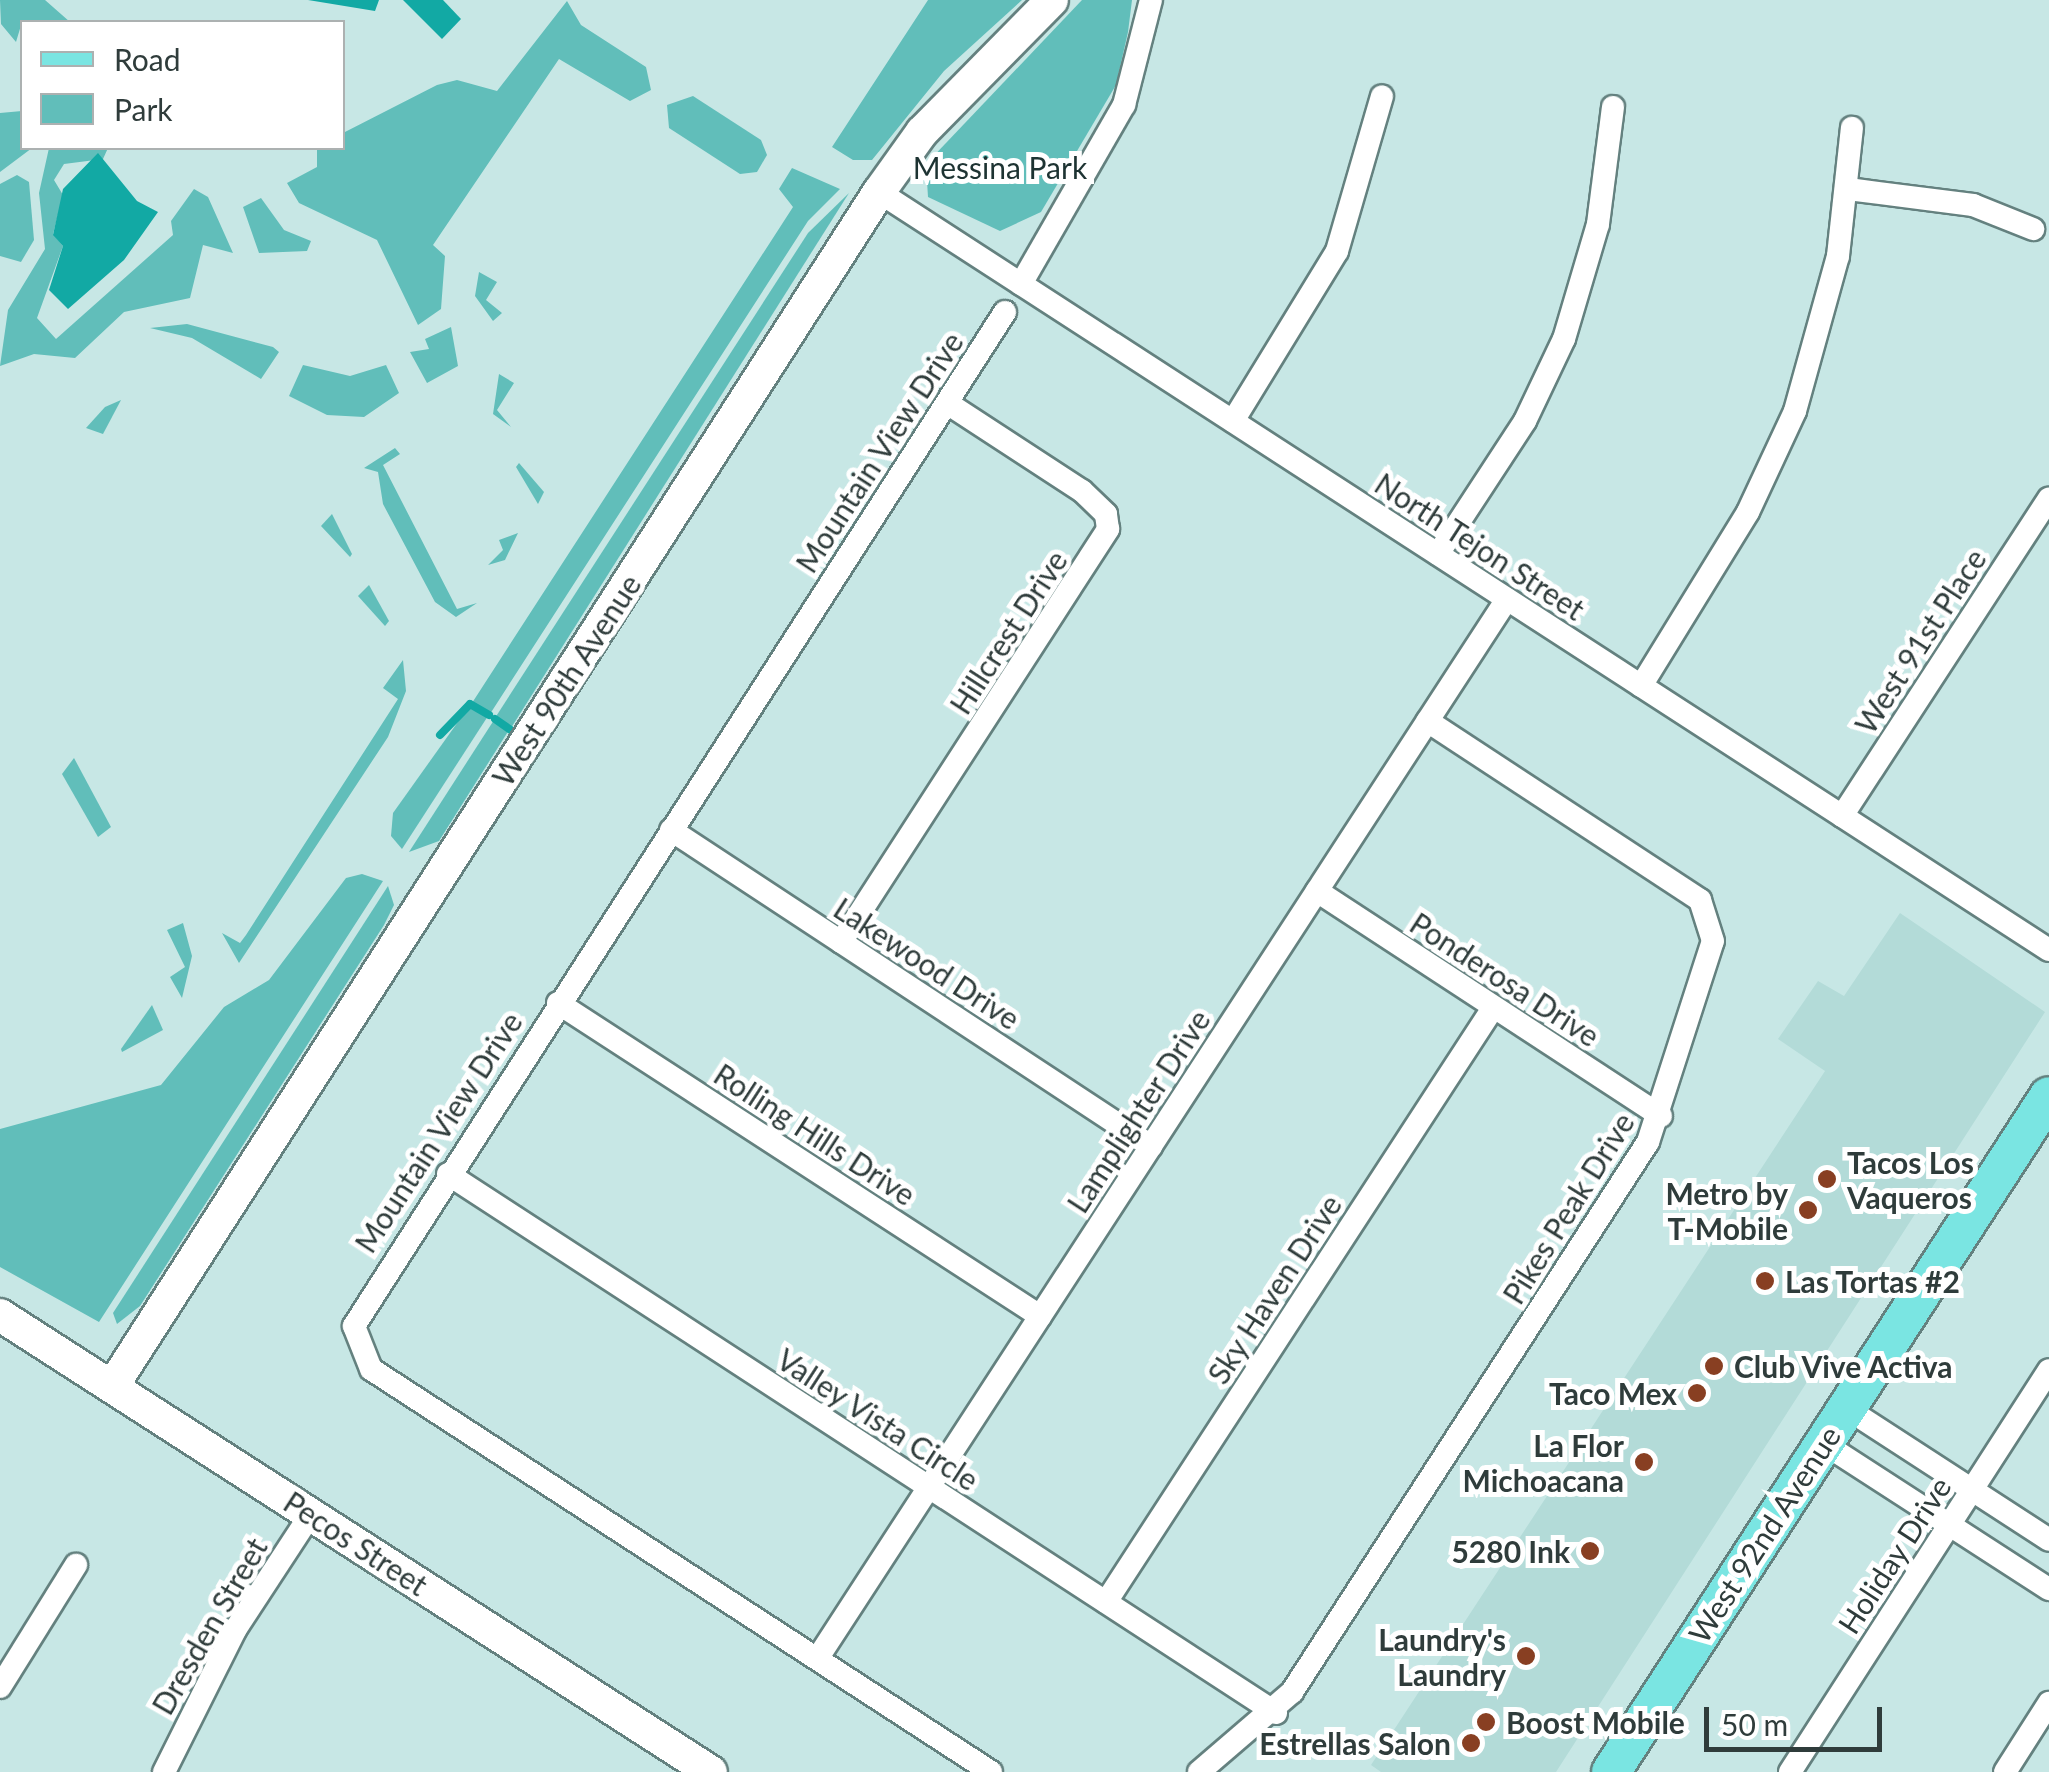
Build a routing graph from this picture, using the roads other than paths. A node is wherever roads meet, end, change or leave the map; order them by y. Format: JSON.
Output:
{"nodes":[{"id":1,"x":1052,"y":0,"type":"edge"},
{"id":2,"x":1150,"y":0,"type":"edge"},
{"id":3,"x":1382,"y":96,"type":"dead end"},
{"id":4,"x":1613,"y":107,"type":"dead end"},
{"id":5,"x":1852,"y":128,"type":"dead end"},
{"id":6,"x":1848,"y":189,"type":"junction"},
{"id":7,"x":879,"y":192,"type":"junction"},
{"id":8,"x":2033,"y":229,"type":"dead end"},
{"id":9,"x":1021,"y":284,"type":"junction"},
{"id":10,"x":1005,"y":312,"type":"dead end"},
{"id":11,"x":947,"y":403,"type":"junction"},
{"id":12,"x":1232,"y":421,"type":"junction"},
{"id":13,"x":2049,"y":498,"type":"edge"},
{"id":14,"x":1438,"y":554,"type":"junction"},
{"id":15,"x":1507,"y":599,"type":"junction"},
{"id":16,"x":1641,"y":686,"type":"junction"},
{"id":17,"x":1428,"y":721,"type":"junction"},
{"id":18,"x":1842,"y":816,"type":"junction"},
{"id":19,"x":671,"y":830,"type":"junction"},
{"id":20,"x":1317,"y":891,"type":"junction"},
{"id":21,"x":841,"y":942,"type":"junction"},
{"id":22,"x":2049,"y":950,"type":"edge"},
{"id":23,"x":558,"y":1002,"type":"junction"},
{"id":24,"x":1492,"y":1008,"type":"junction"},
{"id":25,"x":2049,"y":1096,"type":"edge"},
{"id":26,"x":1661,"y":1116,"type":"junction"},
{"id":27,"x":1151,"y":1146,"type":"junction"},
{"id":28,"x":448,"y":1174,"type":"junction"},
{"id":29,"x":0,"y":1315,"type":"edge"},
{"id":30,"x":1040,"y":1316,"type":"junction"},
{"id":31,"x":2049,"y":1370,"type":"edge"},
{"id":32,"x":112,"y":1387,"type":"junction"},
{"id":33,"x":1846,"y":1408,"type":"junction"},
{"id":34,"x":1823,"y":1443,"type":"junction"},
{"id":35,"x":929,"y":1488,"type":"junction"},
{"id":36,"x":1972,"y":1490,"type":"junction"},
{"id":37,"x":311,"y":1514,"type":"junction"},
{"id":38,"x":1950,"y":1525,"type":"junction"},
{"id":39,"x":2049,"y":1540,"type":"edge"},
{"id":40,"x":76,"y":1564,"type":"dead end"},
{"id":41,"x":2049,"y":1590,"type":"edge"},
{"id":42,"x":1106,"y":1602,"type":"junction"},
{"id":43,"x":819,"y":1656,"type":"junction"},
{"id":44,"x":0,"y":1687,"type":"edge"},
{"id":45,"x":2049,"y":1703,"type":"edge"},
{"id":46,"x":1276,"y":1714,"type":"junction"},
{"id":47,"x":164,"y":1772,"type":"edge"},
{"id":48,"x":711,"y":1772,"type":"edge"},
{"id":49,"x":991,"y":1772,"type":"edge"},
{"id":50,"x":1199,"y":1772,"type":"edge"},
{"id":51,"x":1611,"y":1772,"type":"edge"},
{"id":52,"x":1790,"y":1772,"type":"edge"},
{"id":53,"x":2004,"y":1772,"type":"edge"}],
"edges":[{"from":1,"to":7,"type":"street","name":"West 90th Avenue"},
{"from":2,"to":9,"type":"street"},
{"from":3,"to":12,"type":"street"},
{"from":4,"to":14,"type":"street"},
{"from":5,"to":6,"type":"street"},
{"from":6,"to":8,"type":"street"},
{"from":6,"to":16,"type":"street"},
{"from":7,"to":9,"type":"street","name":"North Tejon Street"},
{"from":7,"to":32,"type":"street","name":"West 90th Avenue"},
{"from":9,"to":12,"type":"street","name":"North Tejon Street"},
{"from":10,"to":11,"type":"street","name":"Mountain View Drive"},
{"from":11,"to":19,"type":"street","name":"Mountain View Drive"},
{"from":11,"to":21,"type":"street","name":"Hillcrest Drive"},
{"from":12,"to":14,"type":"street","name":"North Tejon Street"},
{"from":13,"to":18,"type":"street","name":"West 91st Place"},
{"from":14,"to":15,"type":"street","name":"North Tejon Street"},
{"from":15,"to":16,"type":"street","name":"North Tejon Street"},
{"from":15,"to":17,"type":"street","name":"Lamplighter Drive"},
{"from":16,"to":18,"type":"street","name":"North Tejon Street"},
{"from":17,"to":20,"type":"street","name":"Lamplighter Drive"},
{"from":17,"to":26,"type":"street","name":"Pikes Peak Drive"},
{"from":18,"to":22,"type":"street","name":"North Tejon Street"},
{"from":19,"to":21,"type":"street","name":"Lakewood Drive"},
{"from":19,"to":23,"type":"street","name":"Mountain View Drive"},
{"from":20,"to":24,"type":"street","name":"Ponderosa Drive"},
{"from":20,"to":27,"type":"street","name":"Lamplighter Drive"},
{"from":21,"to":27,"type":"street","name":"Lakewood Drive"},
{"from":23,"to":28,"type":"street","name":"Mountain View Drive"},
{"from":23,"to":30,"type":"street","name":"Rolling Hills Drive"},
{"from":24,"to":26,"type":"street","name":"Ponderosa Drive"},
{"from":24,"to":42,"type":"street","name":"Sky Haven Drive"},
{"from":25,"to":33,"type":"main road","name":"West 92nd Avenue"},
{"from":26,"to":46,"type":"street","name":"Pikes Peak Drive"},
{"from":27,"to":30,"type":"street","name":"Lamplighter Drive"},
{"from":28,"to":35,"type":"street","name":"Valley Vista Circle"},
{"from":28,"to":43,"type":"street","name":"Mountain View Drive"},
{"from":29,"to":32,"type":"street","name":"Pecos Street"},
{"from":30,"to":35,"type":"street","name":"Lamplighter Drive"},
{"from":31,"to":36,"type":"street","name":"Holiday Drive"},
{"from":32,"to":37,"type":"street","name":"Pecos Street"},
{"from":33,"to":34,"type":"main road","name":"West 92nd Avenue"},
{"from":33,"to":36,"type":"street"},
{"from":34,"to":38,"type":"street"},
{"from":34,"to":51,"type":"main road","name":"West 92nd Avenue"},
{"from":35,"to":42,"type":"street","name":"Valley Vista Circle"},
{"from":35,"to":43,"type":"street","name":"Lamplighter Drive"},
{"from":36,"to":38,"type":"street","name":"Holiday Drive"},
{"from":36,"to":39,"type":"street"},
{"from":37,"to":47,"type":"street","name":"Dresden Street"},
{"from":37,"to":48,"type":"street","name":"Pecos Street"},
{"from":38,"to":41,"type":"street"},
{"from":38,"to":52,"type":"street","name":"Holiday Drive"},
{"from":40,"to":44,"type":"street"},
{"from":42,"to":46,"type":"street","name":"Valley Vista Circle"},
{"from":43,"to":49,"type":"street","name":"Mountain View Drive"},
{"from":45,"to":53,"type":"street"},
{"from":46,"to":50,"type":"street","name":"Pikes Peak Drive"}]}
